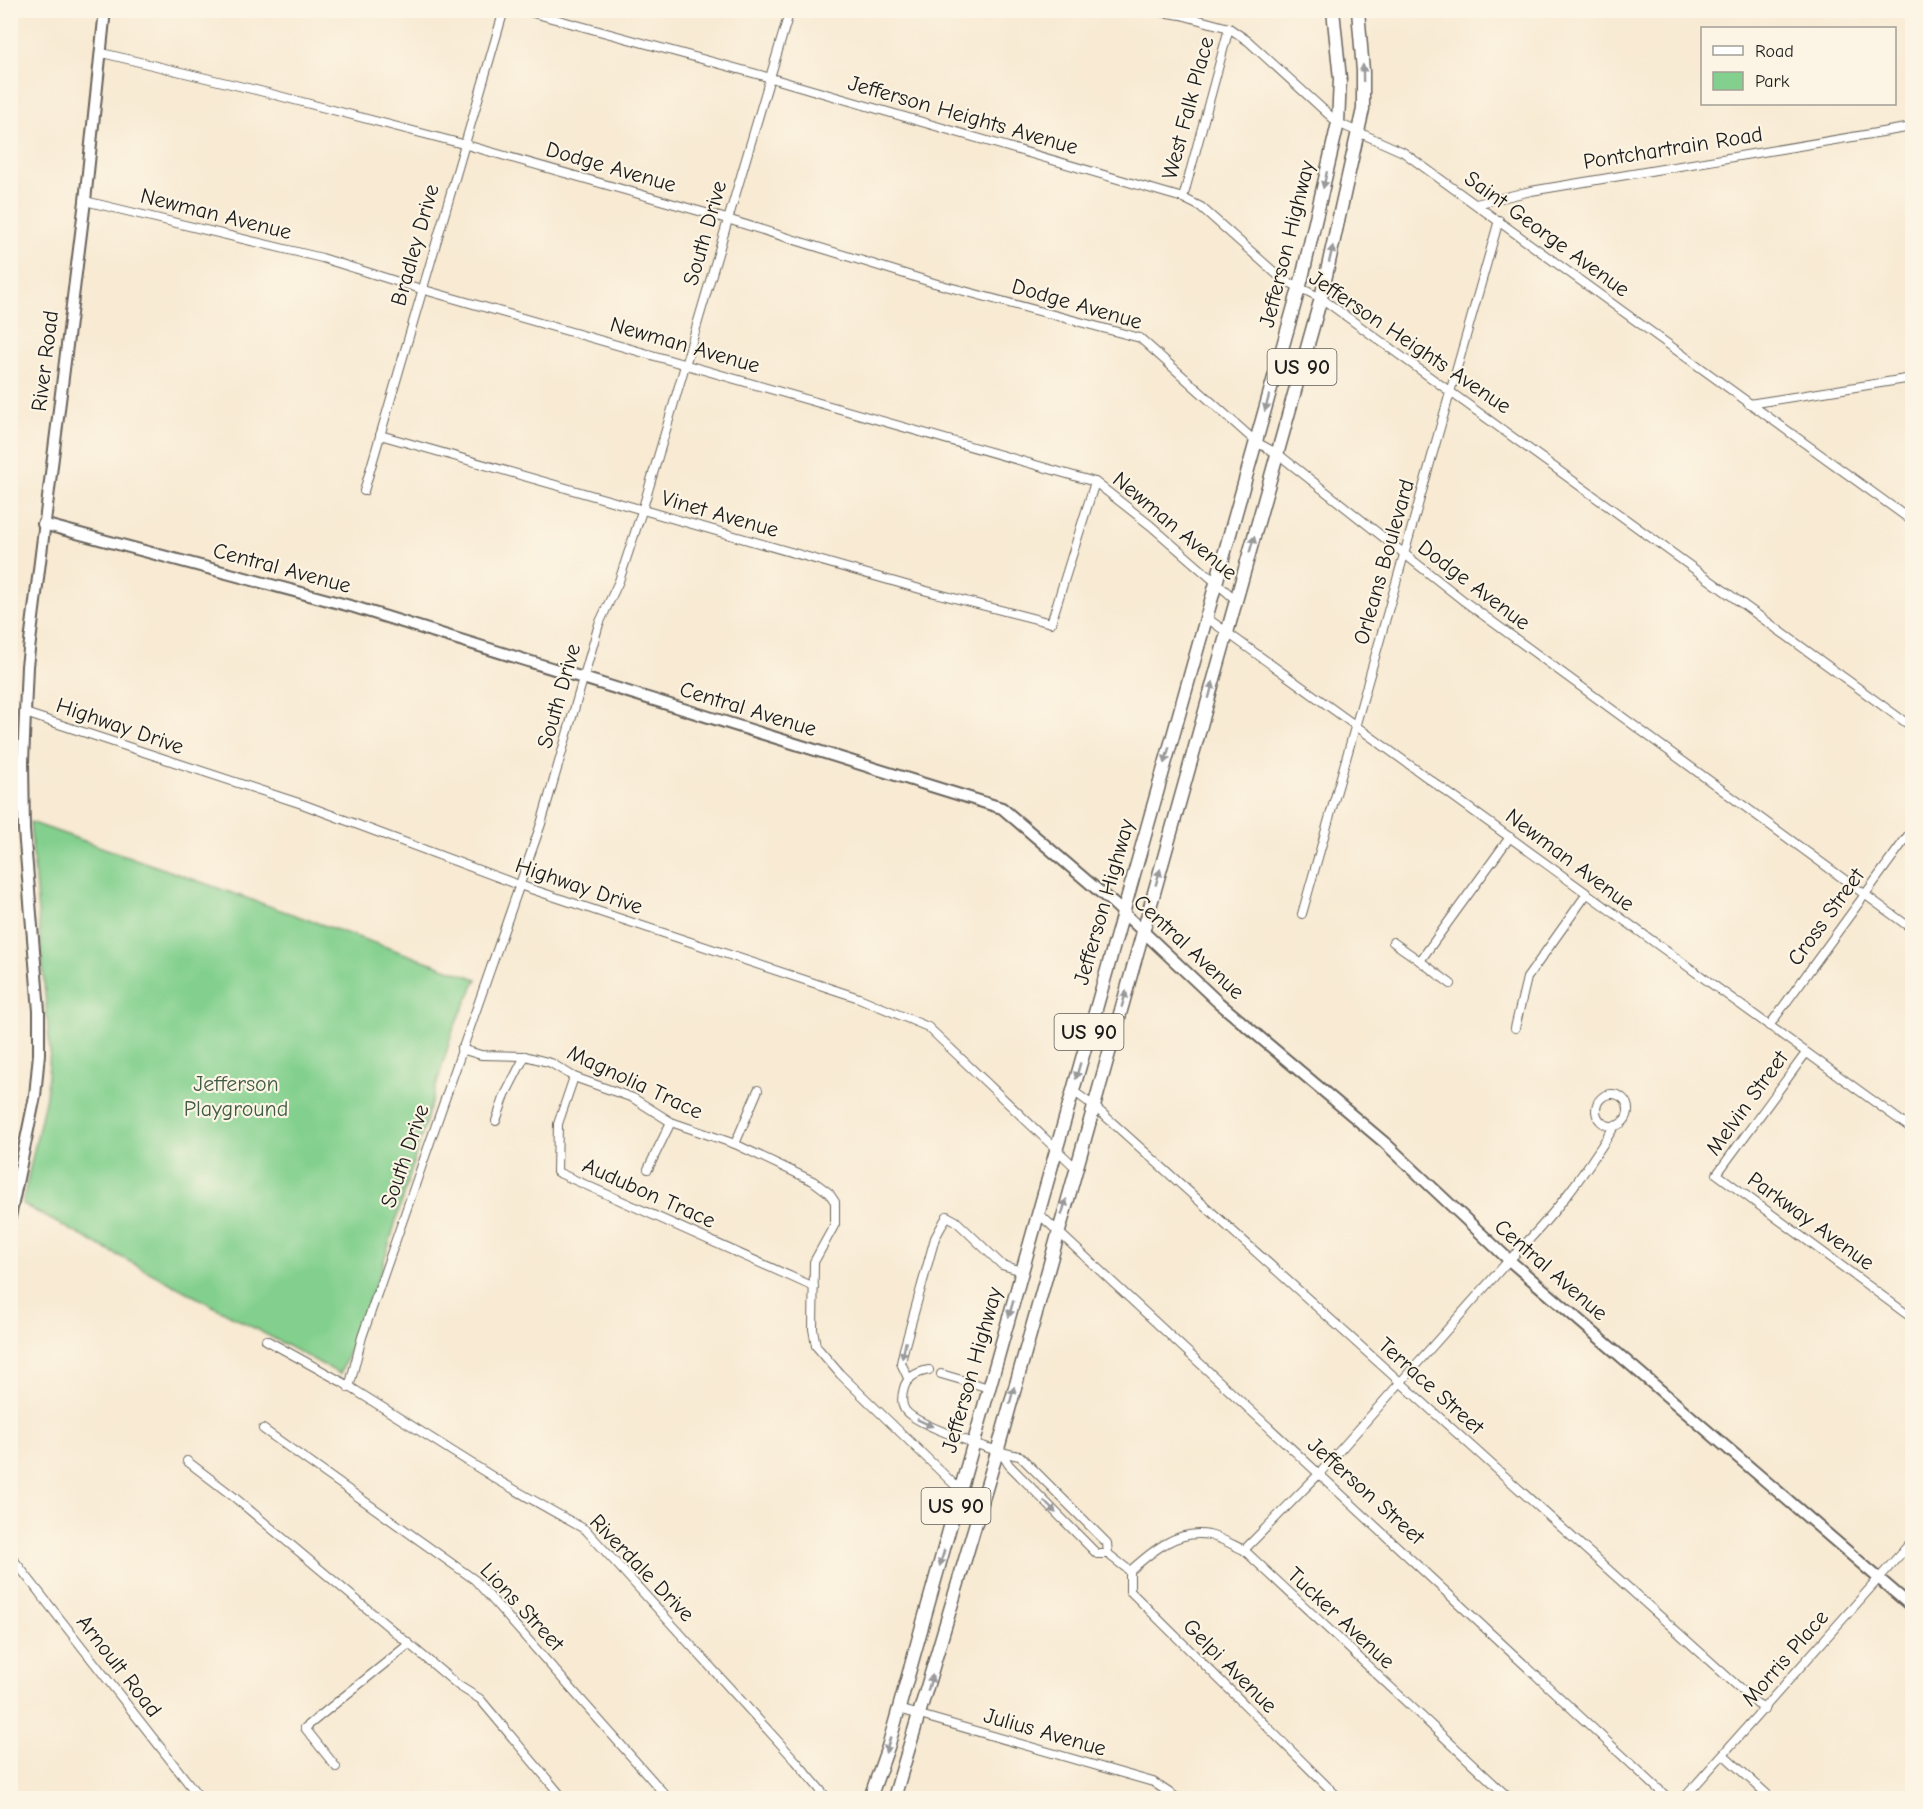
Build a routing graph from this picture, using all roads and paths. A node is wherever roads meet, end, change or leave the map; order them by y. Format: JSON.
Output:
{"nodes":[{"id":1,"x":105,"y":10,"type":"edge"},
{"id":2,"x":504,"y":10,"type":"edge"},
{"id":3,"x":522,"y":10,"type":"edge"},
{"id":4,"x":790,"y":10,"type":"edge"},
{"id":5,"x":1147,"y":10,"type":"edge"},
{"id":6,"x":1333,"y":10,"type":"edge"},
{"id":7,"x":1358,"y":10,"type":"edge"},
{"id":8,"x":1229,"y":28,"type":"junction"},
{"id":9,"x":102,"y":53,"type":"junction"},
{"id":10,"x":771,"y":78,"type":"junction"},
{"id":11,"x":1338,"y":123,"type":"junction"},
{"id":12,"x":1912,"y":127,"type":"edge"},
{"id":13,"x":1360,"y":131,"type":"junction"},
{"id":14,"x":463,"y":144,"type":"junction"},
{"id":15,"x":1183,"y":198,"type":"junction"},
{"id":16,"x":85,"y":201,"type":"junction"},
{"id":17,"x":1476,"y":204,"type":"junction"},
{"id":18,"x":727,"y":219,"type":"junction"},
{"id":19,"x":1499,"y":220,"type":"junction"},
{"id":20,"x":1299,"y":286,"type":"junction"},
{"id":21,"x":421,"y":289,"type":"junction"},
{"id":22,"x":1321,"y":298,"type":"junction"},
{"id":23,"x":686,"y":364,"type":"junction"},
{"id":24,"x":1912,"y":378,"type":"edge"},
{"id":25,"x":1451,"y":391,"type":"junction"},
{"id":26,"x":1749,"y":404,"type":"junction"},
{"id":27,"x":380,"y":435,"type":"junction"},
{"id":28,"x":1256,"y":441,"type":"junction"},
{"id":29,"x":1278,"y":454,"type":"junction"},
{"id":30,"x":1095,"y":482,"type":"junction"},
{"id":31,"x":364,"y":491,"type":"dead end"},
{"id":32,"x":642,"y":511,"type":"junction"},
{"id":33,"x":1912,"y":521,"type":"edge"},
{"id":34,"x":43,"y":524,"type":"junction"},
{"id":35,"x":1406,"y":556,"type":"junction"},
{"id":36,"x":1217,"y":584,"type":"junction"},
{"id":37,"x":1236,"y":600,"type":"junction"},
{"id":38,"x":1207,"y":618,"type":"junction"},
{"id":39,"x":1226,"y":632,"type":"junction"},
{"id":40,"x":583,"y":678,"type":"junction"},
{"id":41,"x":25,"y":713,"type":"junction"},
{"id":42,"x":1356,"y":725,"type":"junction"},
{"id":43,"x":1912,"y":727,"type":"edge"},
{"id":44,"x":1912,"y":830,"type":"edge"},
{"id":45,"x":1510,"y":837,"type":"junction"},
{"id":46,"x":519,"y":885,"type":"junction"},
{"id":47,"x":1865,"y":894,"type":"junction"},
{"id":48,"x":1586,"y":895,"type":"junction"},
{"id":49,"x":1123,"y":913,"type":"junction"},
{"id":50,"x":1302,"y":914,"type":"dead end"},
{"id":51,"x":1912,"y":929,"type":"edge"},
{"id":52,"x":1142,"y":934,"type":"junction"},
{"id":53,"x":1393,"y":942,"type":"dead end"},
{"id":54,"x":1420,"y":961,"type":"junction"},
{"id":55,"x":1451,"y":984,"type":"dead end"},
{"id":56,"x":1769,"y":1026,"type":"junction"},
{"id":57,"x":1515,"y":1028,"type":"dead end"},
{"id":58,"x":461,"y":1048,"type":"junction"},
{"id":59,"x":1806,"y":1053,"type":"junction"},
{"id":60,"x":525,"y":1056,"type":"junction"},
{"id":61,"x":574,"y":1077,"type":"junction"},
{"id":62,"x":758,"y":1090,"type":"dead end"},
{"id":63,"x":1073,"y":1091,"type":"junction"},
{"id":64,"x":1094,"y":1106,"type":"junction"},
{"id":65,"x":496,"y":1121,"type":"dead end"},
{"id":66,"x":671,"y":1122,"type":"junction"},
{"id":67,"x":1614,"y":1127,"type":"junction"},
{"id":68,"x":1912,"y":1129,"type":"edge"},
{"id":69,"x":735,"y":1144,"type":"junction"},
{"id":70,"x":1056,"y":1151,"type":"junction"},
{"id":71,"x":1076,"y":1168,"type":"junction"},
{"id":72,"x":648,"y":1169,"type":"dead end"},
{"id":73,"x":1717,"y":1174,"type":"joint"},
{"id":74,"x":1038,"y":1213,"type":"junction"},
{"id":75,"x":10,"y":1217,"type":"edge"},
{"id":76,"x":1057,"y":1231,"type":"junction"},
{"id":77,"x":1509,"y":1260,"type":"junction"},
{"id":78,"x":1022,"y":1271,"type":"junction"},
{"id":79,"x":814,"y":1287,"type":"junction"},
{"id":80,"x":1912,"y":1318,"type":"edge"},
{"id":81,"x":266,"y":1340,"type":"dead end"},
{"id":82,"x":929,"y":1370,"type":"dead end"},
{"id":83,"x":941,"y":1374,"type":"dead end"},
{"id":84,"x":909,"y":1380,"type":"junction"},
{"id":85,"x":1402,"y":1383,"type":"junction"},
{"id":86,"x":349,"y":1388,"type":"junction"},
{"id":87,"x":989,"y":1388,"type":"junction"},
{"id":88,"x":263,"y":1429,"type":"dead end"},
{"id":89,"x":974,"y":1442,"type":"junction"},
{"id":90,"x":1000,"y":1453,"type":"junction"},
{"id":91,"x":187,"y":1461,"type":"dead end"},
{"id":92,"x":1319,"y":1473,"type":"junction"},
{"id":93,"x":961,"y":1491,"type":"junction"},
{"id":94,"x":1912,"y":1541,"type":"edge"},
{"id":95,"x":1244,"y":1550,"type":"junction"},
{"id":96,"x":1108,"y":1554,"type":"junction"},
{"id":97,"x":10,"y":1555,"type":"edge"},
{"id":98,"x":1130,"y":1571,"type":"junction"},
{"id":99,"x":1879,"y":1579,"type":"junction"},
{"id":100,"x":1912,"y":1607,"type":"edge"},
{"id":101,"x":409,"y":1644,"type":"junction"},
{"id":102,"x":898,"y":1709,"type":"junction"},
{"id":103,"x":1764,"y":1710,"type":"junction"},
{"id":104,"x":921,"y":1715,"type":"junction"},
{"id":105,"x":1724,"y":1755,"type":"junction"},
{"id":106,"x":336,"y":1767,"type":"dead end"},
{"id":107,"x":200,"y":1798,"type":"edge"},
{"id":108,"x":563,"y":1798,"type":"edge"},
{"id":109,"x":668,"y":1798,"type":"edge"},
{"id":110,"x":827,"y":1798,"type":"edge"},
{"id":111,"x":870,"y":1798,"type":"edge"},
{"id":112,"x":894,"y":1798,"type":"edge"},
{"id":113,"x":1178,"y":1798,"type":"edge"},
{"id":114,"x":1339,"y":1798,"type":"edge"},
{"id":115,"x":1509,"y":1798,"type":"edge"},
{"id":116,"x":1668,"y":1798,"type":"edge"},
{"id":117,"x":1684,"y":1798,"type":"edge"},
{"id":118,"x":1771,"y":1798,"type":"edge"}],
"edges":[{"from":1,"to":9,"type":"main road","name":"River Road"},
{"from":2,"to":14,"type":"street","name":"Bradley Drive"},
{"from":3,"to":10,"type":"street","name":"Jefferson Heights Avenue"},
{"from":4,"to":10,"type":"street","name":"South Drive"},
{"from":5,"to":8,"type":"street","name":"Saint George Avenue"},
{"from":6,"to":11,"type":"main road","name":"Jefferson Highway","number":"US 90"},
{"from":13,"to":7,"type":"main road","name":"Jefferson Highway","number":"US 90","one_way":true},
{"from":8,"to":11,"type":"street","name":"Saint George Avenue"},
{"from":8,"to":15,"type":"street","name":"West Falk Place"},
{"from":9,"to":14,"type":"street","name":"Dodge Avenue"},
{"from":9,"to":16,"type":"main road","name":"River Road"},
{"from":10,"to":15,"type":"street","name":"Jefferson Heights Avenue"},
{"from":10,"to":18,"type":"street","name":"South Drive"},
{"from":11,"to":13,"type":"street","name":"Saint George Avenue"},
{"from":11,"to":20,"type":"main road","name":"Jefferson Highway","number":"US 90","one_way":true},
{"from":12,"to":17,"type":"street","name":"Pontchartrain Road"},
{"from":13,"to":17,"type":"street","name":"Saint George Avenue"},
{"from":22,"to":13,"type":"main road","name":"Jefferson Highway","number":"US 90","one_way":true},
{"from":14,"to":18,"type":"street","name":"Dodge Avenue"},
{"from":14,"to":21,"type":"street","name":"Bradley Drive"},
{"from":15,"to":20,"type":"street","name":"Jefferson Heights Avenue"},
{"from":16,"to":21,"type":"street","name":"Newman Avenue"},
{"from":16,"to":34,"type":"main road","name":"River Road"},
{"from":17,"to":19,"type":"street","name":"Saint George Avenue"},
{"from":18,"to":23,"type":"street","name":"South Drive"},
{"from":18,"to":28,"type":"street","name":"Dodge Avenue"},
{"from":19,"to":25,"type":"street","name":"Orleans Boulevard"},
{"from":19,"to":26,"type":"street","name":"Saint George Avenue"},
{"from":20,"to":22,"type":"street","name":"Jefferson Heights Avenue"},
{"from":20,"to":28,"type":"main road","name":"Jefferson Highway","number":"US 90","one_way":true},
{"from":21,"to":23,"type":"street","name":"Newman Avenue"},
{"from":21,"to":27,"type":"street","name":"Bradley Drive"},
{"from":22,"to":25,"type":"street","name":"Jefferson Heights Avenue"},
{"from":22,"to":29,"type":"main road","name":"Jefferson Highway","number":"US 90"},
{"from":23,"to":30,"type":"street","name":"Newman Avenue"},
{"from":23,"to":32,"type":"street","name":"South Drive"},
{"from":24,"to":26,"type":"street"},
{"from":25,"to":35,"type":"street","name":"Orleans Boulevard"},
{"from":25,"to":43,"type":"street","name":"Jefferson Heights Avenue"},
{"from":26,"to":33,"type":"street","name":"Saint George Avenue"},
{"from":27,"to":31,"type":"street","name":"Bradley Drive"},
{"from":27,"to":32,"type":"street","name":"Vinet Avenue"},
{"from":28,"to":29,"type":"street","name":"Dodge Avenue"},
{"from":28,"to":36,"type":"main road","name":"Jefferson Highway","number":"US 90"},
{"from":29,"to":35,"type":"street","name":"Dodge Avenue"},
{"from":37,"to":29,"type":"main road","name":"Jefferson Highway","number":"US 90","one_way":true},
{"from":30,"to":32,"type":"street","name":"Vinet Avenue"},
{"from":30,"to":36,"type":"street","name":"Newman Avenue"},
{"from":32,"to":40,"type":"street","name":"South Drive"},
{"from":34,"to":40,"type":"main road","name":"Central Avenue"},
{"from":34,"to":41,"type":"main road","name":"River Road"},
{"from":35,"to":42,"type":"street","name":"Orleans Boulevard"},
{"from":35,"to":47,"type":"street","name":"Dodge Avenue"},
{"from":36,"to":37,"type":"street","name":"Newman Avenue"},
{"from":36,"to":38,"type":"main road","name":"Jefferson Highway","number":"US 90"},
{"from":37,"to":39,"type":"main road","name":"Jefferson Highway","number":"US 90"},
{"from":38,"to":39,"type":"street","name":"Newman Avenue"},
{"from":38,"to":49,"type":"main road","name":"Jefferson Highway","number":"US 90","one_way":true},
{"from":39,"to":42,"type":"street","name":"Newman Avenue"},
{"from":52,"to":39,"type":"main road","name":"Jefferson Highway","number":"US 90","one_way":true},
{"from":40,"to":46,"type":"street","name":"South Drive"},
{"from":40,"to":49,"type":"main road","name":"Central Avenue"},
{"from":41,"to":46,"type":"street","name":"Highway Drive"},
{"from":41,"to":75,"type":"main road","name":"River Road"},
{"from":42,"to":45,"type":"street","name":"Newman Avenue"},
{"from":42,"to":50,"type":"street","name":"Orleans Boulevard"},
{"from":44,"to":47,"type":"street","name":"Cross Street"},
{"from":45,"to":48,"type":"street","name":"Newman Avenue"},
{"from":45,"to":54,"type":"street"},
{"from":46,"to":58,"type":"street","name":"South Drive"},
{"from":46,"to":70,"type":"street","name":"Highway Drive"},
{"from":47,"to":51,"type":"street","name":"Dodge Avenue"},
{"from":47,"to":56,"type":"street","name":"Cross Street"},
{"from":48,"to":56,"type":"street","name":"Newman Avenue"},
{"from":48,"to":57,"type":"street"},
{"from":49,"to":52,"type":"main road","name":"Central Avenue"},
{"from":49,"to":63,"type":"main road","name":"Jefferson Highway","number":"US 90","one_way":true},
{"from":64,"to":52,"type":"main road","name":"Jefferson Highway","number":"US 90","one_way":true},
{"from":52,"to":77,"type":"main road","name":"Central Avenue"},
{"from":53,"to":54,"type":"street"},
{"from":54,"to":55,"type":"street"},
{"from":56,"to":59,"type":"street","name":"Newman Avenue"},
{"from":58,"to":60,"type":"street","name":"Magnolia Trace"},
{"from":58,"to":86,"type":"street","name":"South Drive"},
{"from":59,"to":68,"type":"street","name":"Newman Avenue"},
{"from":59,"to":73,"type":"street","name":"Melvin Street"},
{"from":60,"to":61,"type":"street","name":"Magnolia Trace"},
{"from":60,"to":65,"type":"street"},
{"from":61,"to":66,"type":"street","name":"Magnolia Trace"},
{"from":61,"to":79,"type":"street","name":"Audubon Trace"},
{"from":62,"to":69,"type":"street"},
{"from":63,"to":64,"type":"street","name":"Terrace Street"},
{"from":63,"to":70,"type":"main road","name":"Jefferson Highway","number":"US 90"},
{"from":64,"to":71,"type":"main road","name":"Jefferson Highway","number":"US 90"},
{"from":64,"to":85,"type":"street","name":"Terrace Street"},
{"from":66,"to":69,"type":"street","name":"Magnolia Trace"},
{"from":66,"to":72,"type":"street"},
{"from":67,"to":67,"type":"street"},
{"from":67,"to":77,"type":"street"},
{"from":69,"to":79,"type":"street"},
{"from":70,"to":71,"type":"street","name":"Highway Drive"},
{"from":70,"to":74,"type":"main road","name":"Jefferson Highway","number":"US 90"},
{"from":76,"to":71,"type":"main road","name":"Jefferson Highway","number":"US 90","one_way":true},
{"from":73,"to":80,"type":"street","name":"Parkway Avenue"},
{"from":74,"to":76,"type":"street","name":"Jefferson Street"},
{"from":74,"to":78,"type":"main road","name":"Jefferson Highway","number":"US 90"},
{"from":90,"to":76,"type":"main road","name":"Jefferson Highway","number":"US 90","one_way":true},
{"from":76,"to":92,"type":"street","name":"Jefferson Street"},
{"from":77,"to":85,"type":"street"},
{"from":77,"to":99,"type":"main road","name":"Central Avenue"},
{"from":78,"to":84,"type":"street","one_way":true},
{"from":78,"to":87,"type":"main road","name":"Jefferson Highway","number":"US 90","one_way":true},
{"from":79,"to":93,"type":"street"},
{"from":81,"to":86,"type":"street","name":"Riverdale Drive"},
{"from":82,"to":84,"type":"street"},
{"from":83,"to":87,"type":"street"},
{"from":84,"to":89,"type":"street","one_way":true},
{"from":85,"to":92,"type":"street"},
{"from":85,"to":103,"type":"street","name":"Terrace Street"},
{"from":86,"to":110,"type":"street","name":"Riverdale Drive"},
{"from":87,"to":89,"type":"main road","name":"Jefferson Highway","number":"US 90"},
{"from":88,"to":109,"type":"street","name":"Lions Street"},
{"from":89,"to":90,"type":"street"},
{"from":89,"to":93,"type":"main road","name":"Jefferson Highway","number":"US 90"},
{"from":90,"to":96,"type":"street","one_way":true},
{"from":90,"to":96,"type":"street"},
{"from":104,"to":90,"type":"main road","name":"Jefferson Highway","number":"US 90","one_way":true},
{"from":91,"to":101,"type":"street"},
{"from":92,"to":95,"type":"street"},
{"from":92,"to":116,"type":"street","name":"Jefferson Street"},
{"from":93,"to":102,"type":"main road","name":"Jefferson Highway","number":"US 90","one_way":true},
{"from":94,"to":99,"type":"street","name":"Morris Place"},
{"from":95,"to":98,"type":"street","name":"Tucker Avenue"},
{"from":95,"to":115,"type":"street","name":"Tucker Avenue"},
{"from":96,"to":98,"type":"street"},
{"from":97,"to":107,"type":"street","name":"Arnoult Road"},
{"from":98,"to":114,"type":"street","name":"Gelpi Avenue"},
{"from":99,"to":100,"type":"main road","name":"Central Avenue"},
{"from":99,"to":103,"type":"street","name":"Morris Place"},
{"from":101,"to":106,"type":"street"},
{"from":101,"to":108,"type":"street"},
{"from":102,"to":104,"type":"street","name":"Julius Avenue"},
{"from":102,"to":111,"type":"main road","name":"Jefferson Highway","number":"US 90","one_way":true},
{"from":103,"to":105,"type":"street","name":"Morris Place"},
{"from":104,"to":112,"type":"main road","name":"Jefferson Highway","number":"US 90"},
{"from":104,"to":113,"type":"street","name":"Julius Avenue"},
{"from":105,"to":117,"type":"street","name":"Morris Place"},
{"from":105,"to":118,"type":"street"}]}
